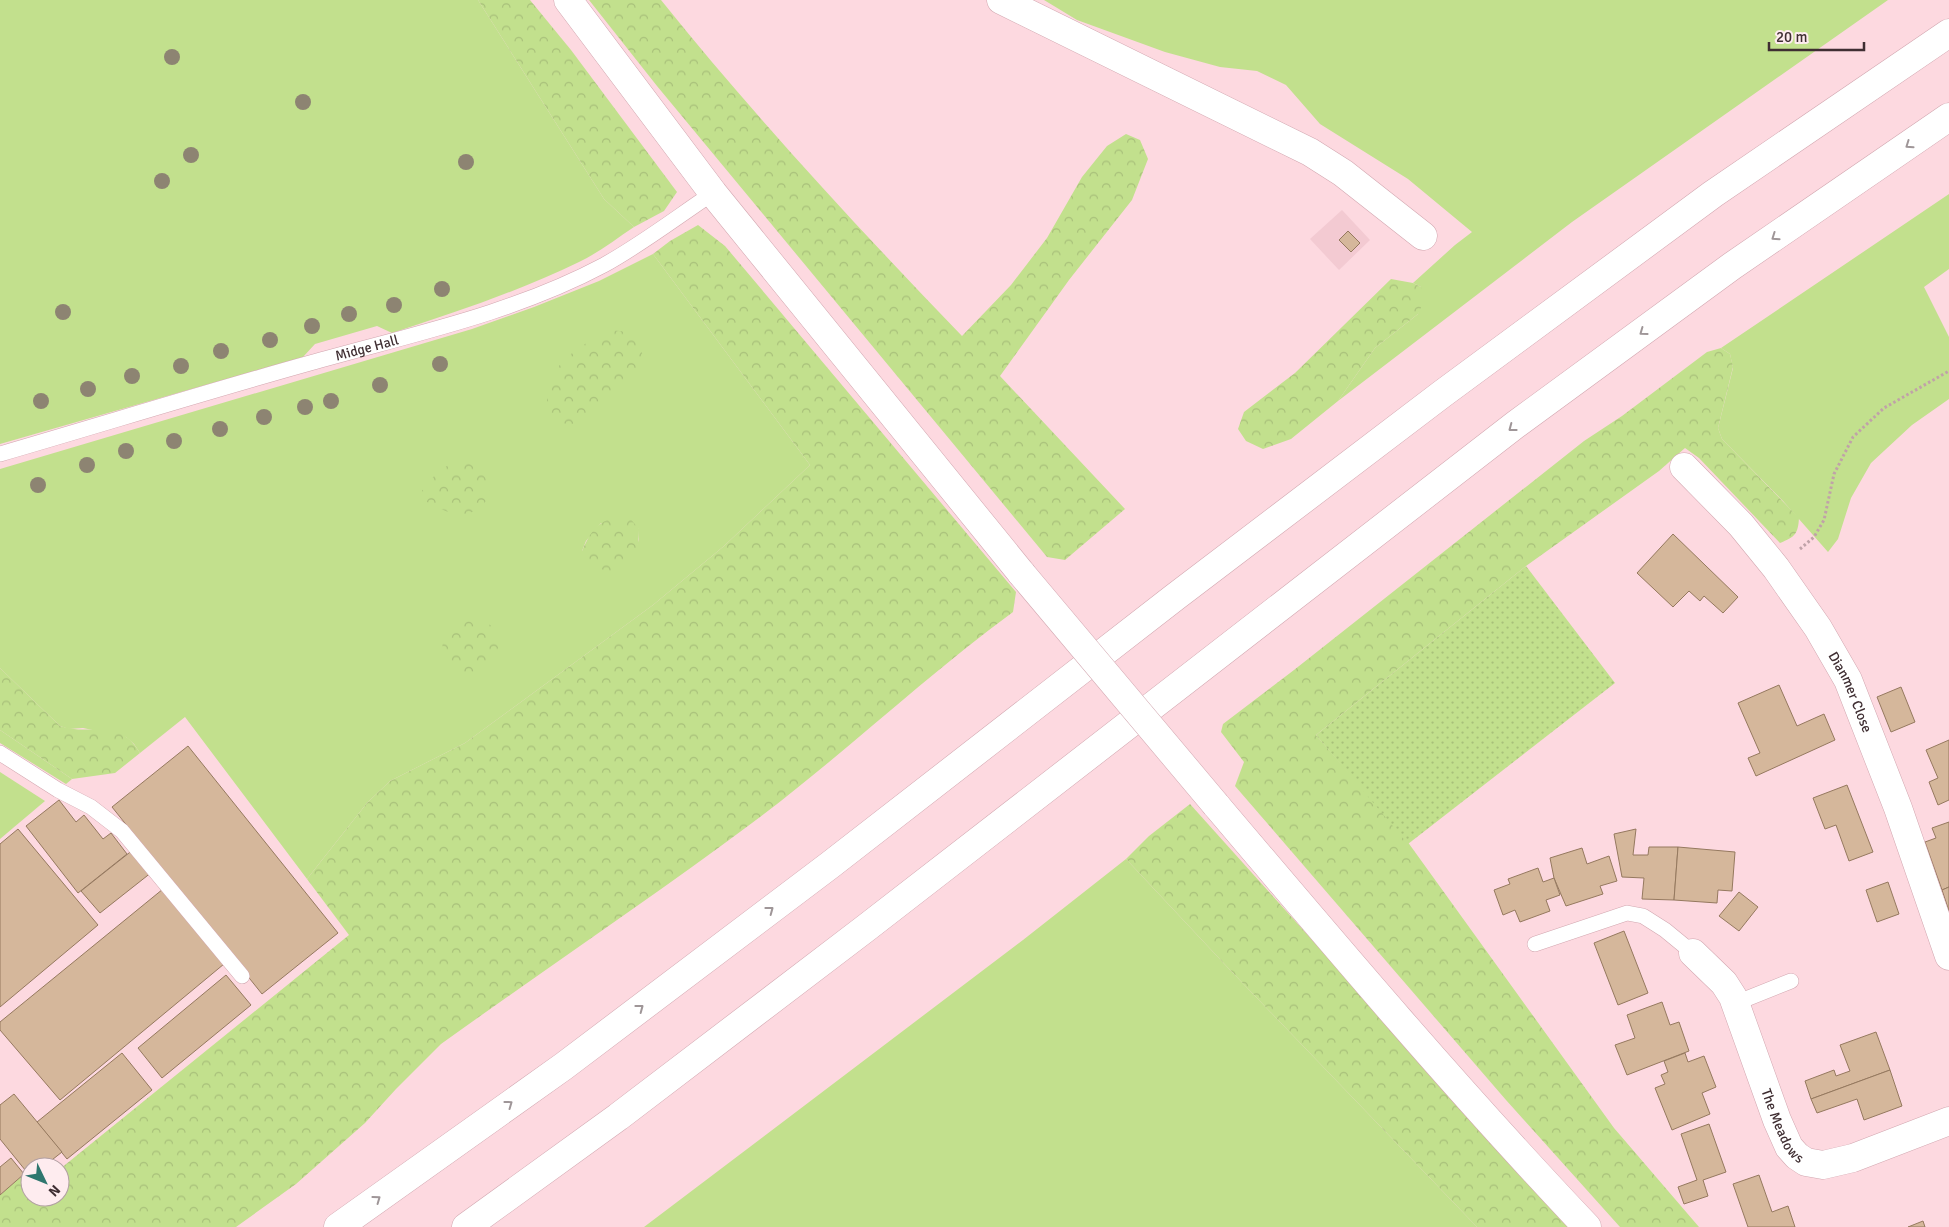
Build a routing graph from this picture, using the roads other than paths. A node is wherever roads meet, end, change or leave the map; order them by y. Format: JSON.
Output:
{"nodes":[{"id":1,"x":568,"y":0,"type":"edge"},
{"id":2,"x":1001,"y":0,"type":"edge"},
{"id":3,"x":1949,"y":33,"type":"edge"},
{"id":4,"x":1949,"y":117,"type":"edge"},
{"id":5,"x":713,"y":193,"type":"junction"},
{"id":6,"x":1423,"y":236,"type":"dead end"},
{"id":7,"x":0,"y":454,"type":"edge"},
{"id":8,"x":1684,"y":467,"type":"dead end"},
{"id":9,"x":0,"y":753,"type":"edge"},
{"id":10,"x":1535,"y":944,"type":"dead end"},
{"id":11,"x":1693,"y":954,"type":"joint"},
{"id":12,"x":1949,"y":956,"type":"edge"},
{"id":13,"x":242,"y":976,"type":"dead end"},
{"id":14,"x":1791,"y":981,"type":"dead end"},
{"id":15,"x":1736,"y":1003,"type":"junction"},
{"id":16,"x":1949,"y":1121,"type":"edge"},
{"id":17,"x":338,"y":1227,"type":"edge"},
{"id":18,"x":466,"y":1227,"type":"edge"},
{"id":19,"x":1587,"y":1227,"type":"edge"}],
"edges":[{"from":1,"to":5,"type":"main road"},
{"from":2,"to":6,"type":"main road"},
{"from":17,"to":3,"type":"main road","one_way":true},
{"from":4,"to":18,"type":"main road","one_way":true},
{"from":5,"to":7,"type":"lane","name":"Midge Hall"},
{"from":5,"to":19,"type":"main road","bridge":true},
{"from":8,"to":12,"type":"main road","name":"Dianmer Close"},
{"from":9,"to":13,"type":"lane"},
{"from":10,"to":11,"type":"lane"},
{"from":11,"to":15,"type":"main road","name":"The Meadows"},
{"from":14,"to":15,"type":"lane"},
{"from":15,"to":16,"type":"main road","name":"The Meadows"}]}
